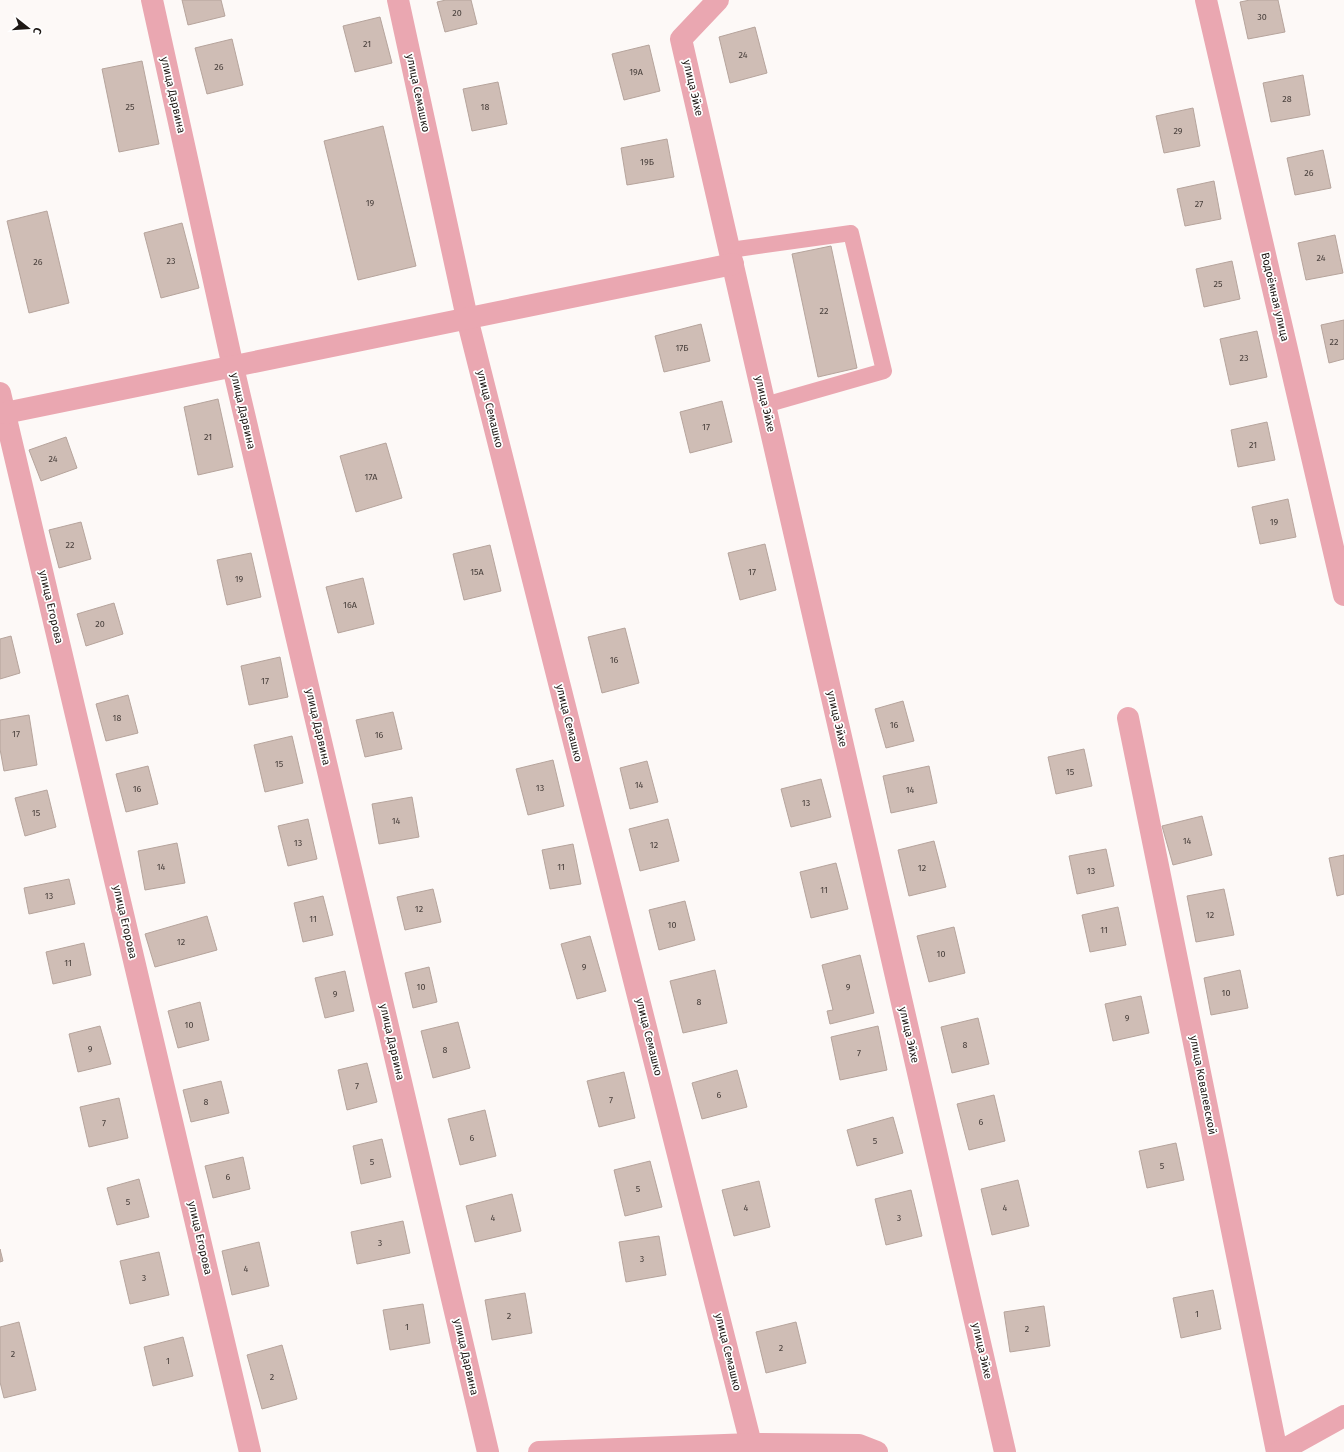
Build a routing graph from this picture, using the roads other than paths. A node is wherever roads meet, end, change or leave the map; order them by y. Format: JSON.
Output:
{"nodes":[{"id":1,"x":152,"y":0,"type":"edge"},
{"id":2,"x":398,"y":0,"type":"edge"},
{"id":3,"x":718,"y":0,"type":"edge"},
{"id":4,"x":1206,"y":0,"type":"edge"},
{"id":5,"x":732,"y":257,"type":"junction"},
{"id":6,"x":467,"y":318,"type":"junction"},
{"id":7,"x":233,"y":366,"type":"junction"},
{"id":8,"x":2,"y":403,"type":"edge"},
{"id":9,"x":765,"y":405,"type":"junction"},
{"id":10,"x":7,"y":450,"type":"edge"},
{"id":11,"x":1344,"y":595,"type":"edge"},
{"id":12,"x":1128,"y":718,"type":"dead end"},
{"id":13,"x":1344,"y":1416,"type":"edge"},
{"id":14,"x":751,"y":1444,"type":"junction"},
{"id":15,"x":250,"y":1452,"type":"edge"},
{"id":16,"x":488,"y":1452,"type":"edge"},
{"id":17,"x":539,"y":1452,"type":"edge"},
{"id":18,"x":877,"y":1452,"type":"edge"},
{"id":19,"x":1005,"y":1452,"type":"edge"},
{"id":20,"x":1278,"y":1452,"type":"edge"}],
"edges":[{"from":1,"to":7,"type":"street","name":"улица Дарвина"},
{"from":2,"to":6,"type":"street","name":"улица Семашко"},
{"from":3,"to":5,"type":"street","name":"улица Эйхе"},
{"from":4,"to":11,"type":"street","name":"Водоёмная улица"},
{"from":5,"to":6,"type":"street"},
{"from":5,"to":9,"type":"street","name":"улица Эйхе"},
{"from":5,"to":9,"type":"lane"},
{"from":6,"to":7,"type":"street"},
{"from":6,"to":14,"type":"street","name":"улица Семашко"},
{"from":7,"to":8,"type":"street"},
{"from":7,"to":16,"type":"street","name":"улица Дарвина"},
{"from":8,"to":10,"type":"street","name":"улица Егорова"},
{"from":9,"to":19,"type":"street","name":"улица Эйхе"},
{"from":10,"to":15,"type":"street","name":"улица Егорова"},
{"from":12,"to":20,"type":"street","name":"улица Ковалевской"},
{"from":13,"to":20,"type":"street"},
{"from":14,"to":17,"type":"street"},
{"from":14,"to":18,"type":"street"}]}
